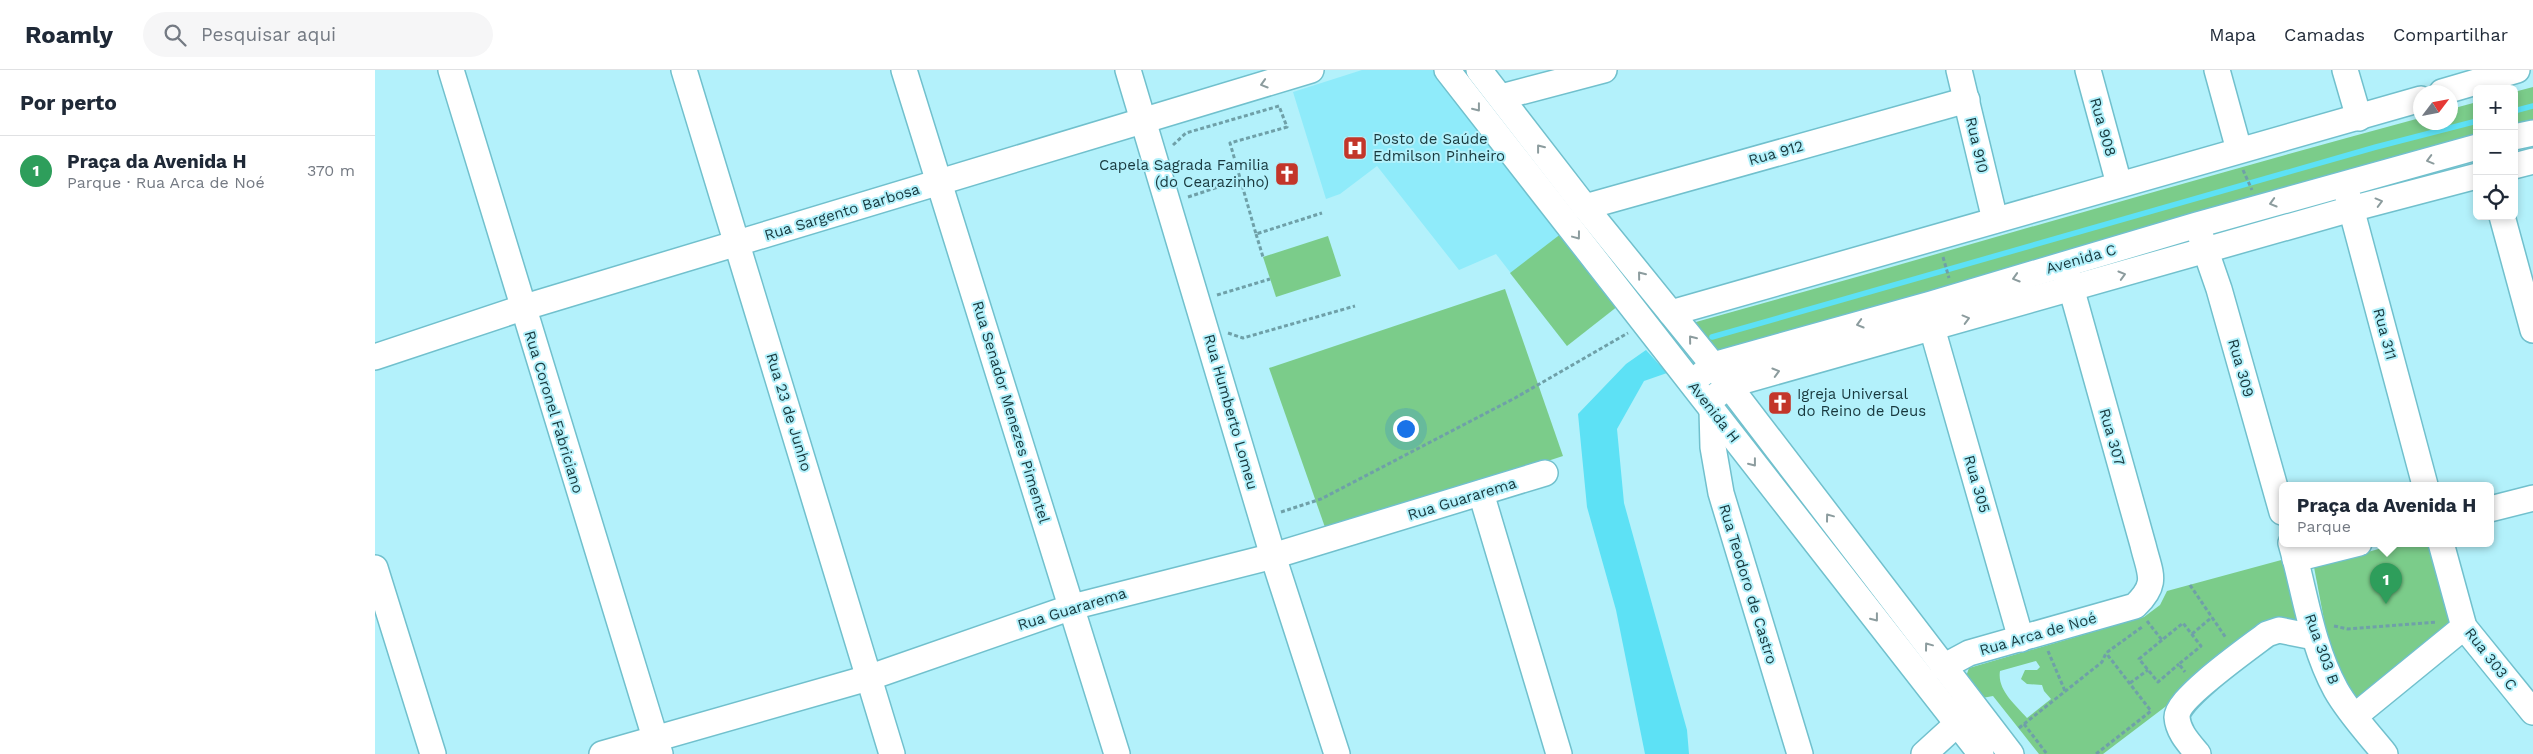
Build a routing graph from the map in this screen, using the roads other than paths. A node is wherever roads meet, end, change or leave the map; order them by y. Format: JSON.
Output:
{"nodes":[{"id":1,"x":451,"y":70,"type":"edge"},
{"id":2,"x":684,"y":70,"type":"edge"},
{"id":3,"x":904,"y":70,"type":"edge"},
{"id":4,"x":1128,"y":70,"type":"edge"},
{"id":5,"x":1311,"y":70,"type":"edge"},
{"id":6,"x":1447,"y":70,"type":"edge"},
{"id":7,"x":1479,"y":70,"type":"edge"},
{"id":8,"x":1604,"y":70,"type":"edge"},
{"id":9,"x":1959,"y":70,"type":"edge"},
{"id":10,"x":2087,"y":70,"type":"edge"},
{"id":11,"x":2217,"y":70,"type":"edge"},
{"id":12,"x":2345,"y":70,"type":"edge"},
{"id":13,"x":2517,"y":70,"type":"edge"},
{"id":14,"x":2474,"y":76,"type":"edge"},
{"id":15,"x":2456,"y":85,"type":"edge"},
{"id":16,"x":1501,"y":97,"type":"junction"},
{"id":17,"x":1967,"y":100,"type":"junction"},
{"id":18,"x":2413,"y":101,"type":"edge"},
{"id":19,"x":2359,"y":118,"type":"junction"},
{"id":20,"x":1142,"y":120,"type":"junction"},
{"id":21,"x":2533,"y":133,"type":"edge"},
{"id":22,"x":2518,"y":136,"type":"edge"},
{"id":23,"x":2473,"y":148,"type":"edge"},
{"id":24,"x":2239,"y":150,"type":"junction"},
{"id":25,"x":2533,"y":161,"type":"edge"},
{"id":26,"x":2518,"y":165,"type":"edge"},
{"id":27,"x":2473,"y":177,"type":"edge"},
{"id":28,"x":939,"y":182,"type":"junction"},
{"id":29,"x":2345,"y":183,"type":"junction"},
{"id":30,"x":2119,"y":184,"type":"junction"},
{"id":31,"x":1585,"y":207,"type":"junction"},
{"id":32,"x":2351,"y":209,"type":"junction"},
{"id":33,"x":1995,"y":220,"type":"junction"},
{"id":34,"x":2503,"y":220,"type":"edge"},
{"id":35,"x":2197,"y":225,"type":"junction"},
{"id":36,"x":738,"y":244,"type":"junction"},
{"id":37,"x":2207,"y":251,"type":"junction"},
{"id":38,"x":2065,"y":264,"type":"junction"},
{"id":39,"x":2071,"y":290,"type":"junction"},
{"id":40,"x":522,"y":308,"type":"junction"},
{"id":41,"x":1671,"y":313,"type":"junction"},
{"id":42,"x":1932,"y":328,"type":"junction"},
{"id":43,"x":2533,"y":330,"type":"edge"},
{"id":44,"x":375,"y":357,"type":"edge"},
{"id":45,"x":1713,"y":365,"type":"junction"},
{"id":46,"x":1691,"y":382,"type":"junction"},
{"id":47,"x":1729,"y":386,"type":"junction"},
{"id":48,"x":1710,"y":407,"type":"junction"},
{"id":49,"x":1545,"y":473,"type":"dead end"},
{"id":50,"x":2424,"y":482,"type":"edge"},
{"id":51,"x":1481,"y":493,"type":"junction"},
{"id":52,"x":2533,"y":498,"type":"edge"},
{"id":53,"x":2279,"y":502,"type":"edge"},
{"id":54,"x":2494,"y":508,"type":"edge"},
{"id":55,"x":2326,"y":547,"type":"edge"},
{"id":56,"x":2442,"y":547,"type":"edge"},
{"id":57,"x":2293,"y":551,"type":"edge"},
{"id":58,"x":1273,"y":556,"type":"junction"},
{"id":59,"x":375,"y":568,"type":"edge"},
{"id":60,"x":1871,"y":571,"type":"junction"},
{"id":61,"x":1850,"y":586,"type":"junction"},
{"id":62,"x":1072,"y":607,"type":"junction"},
{"id":63,"x":2142,"y":615,"type":"joint"},
{"id":64,"x":2463,"y":624,"type":"junction"},
{"id":65,"x":2323,"y":631,"type":"junction"},
{"id":66,"x":2021,"y":639,"type":"junction"},
{"id":67,"x":1943,"y":667,"type":"junction"},
{"id":68,"x":868,"y":678,"type":"junction"},
{"id":69,"x":2533,"y":712,"type":"edge"},
{"id":70,"x":1966,"y":716,"type":"junction"},
{"id":71,"x":2355,"y":716,"type":"junction"},
{"id":72,"x":658,"y":746,"type":"edge"},
{"id":73,"x":2191,"y":746,"type":"edge"},
{"id":74,"x":433,"y":754,"type":"edge"},
{"id":75,"x":602,"y":754,"type":"edge"},
{"id":76,"x":892,"y":754,"type":"edge"},
{"id":77,"x":1117,"y":754,"type":"edge"},
{"id":78,"x":1337,"y":754,"type":"edge"},
{"id":79,"x":1559,"y":754,"type":"edge"},
{"id":80,"x":1800,"y":754,"type":"edge"},
{"id":81,"x":1925,"y":754,"type":"edge"},
{"id":82,"x":1981,"y":754,"type":"edge"},
{"id":83,"x":2011,"y":754,"type":"edge"},
{"id":84,"x":2385,"y":754,"type":"edge"}],
"edges":[{"from":1,"to":40,"type":"street","name":"Rua Coronel Fabriciano"},
{"from":2,"to":36,"type":"street","name":"Rua 23 de Junho"},
{"from":3,"to":28,"type":"street","name":"Rua Senador Menezes Pimentel"},
{"from":4,"to":20,"type":"street","name":"Rua Humberto Lomeu"},
{"from":5,"to":20,"type":"street","name":"Rua Sargento Barbosa","one_way":true},
{"from":6,"to":46,"type":"street","name":"Avenida H","one_way":true},
{"from":7,"to":16,"type":"street","name":"Avenida H"},
{"from":8,"to":16,"type":"street"},
{"from":9,"to":17,"type":"street","name":"Rua 910"},
{"from":10,"to":30,"type":"street","name":"Rua 908"},
{"from":11,"to":24,"type":"street"},
{"from":12,"to":19,"type":"street"},
{"from":13,"to":14,"type":"street"},
{"from":14,"to":15,"type":"street"},
{"from":31,"to":16,"type":"street","name":"Avenida H","one_way":true},
{"from":17,"to":31,"type":"street","name":"Rua 912"},
{"from":17,"to":33,"type":"street","name":"Rua 910"},
{"from":18,"to":19,"type":"street"},
{"from":19,"to":24,"type":"street"},
{"from":20,"to":28,"type":"street","name":"Rua Sargento Barbosa"},
{"from":20,"to":58,"type":"street","name":"Rua Humberto Lomeu"},
{"from":21,"to":22,"type":"street"},
{"from":23,"to":29,"type":"street","name":"Avenida C","one_way":true},
{"from":24,"to":30,"type":"street"},
{"from":25,"to":26,"type":"street"},
{"from":32,"to":27,"type":"street","name":"Avenida C","one_way":true},
{"from":28,"to":36,"type":"street","name":"Rua Sargento Barbosa"},
{"from":28,"to":62,"type":"street","name":"Rua Senador Menezes Pimentel"},
{"from":29,"to":32,"type":"street","name":"Rua 311"},
{"from":29,"to":35,"type":"street","name":"Avenida C","one_way":true},
{"from":30,"to":33,"type":"street"},
{"from":41,"to":31,"type":"street","name":"Avenida H","one_way":true},
{"from":32,"to":37,"type":"street","name":"Avenida C"},
{"from":32,"to":50,"type":"street","name":"Rua 311"},
{"from":33,"to":41,"type":"street"},
{"from":34,"to":43,"type":"street"},
{"from":35,"to":37,"type":"street","name":"Rua 309"},
{"from":35,"to":38,"type":"street","name":"Avenida C"},
{"from":36,"to":40,"type":"street","name":"Rua Sargento Barbosa"},
{"from":36,"to":68,"type":"street","name":"Rua 23 de Junho"},
{"from":39,"to":37,"type":"street","name":"Avenida C","one_way":true},
{"from":37,"to":53,"type":"street","name":"Rua 309"},
{"from":38,"to":39,"type":"street","name":"Rua 307"},
{"from":38,"to":45,"type":"street","name":"Avenida C","one_way":true},
{"from":42,"to":39,"type":"street","name":"Avenida C","one_way":true},
{"from":39,"to":63,"type":"street","name":"Rua 307"},
{"from":40,"to":44,"type":"street","name":"Rua Sargento Barbosa"},
{"from":40,"to":72,"type":"street","name":"Rua Coronel Fabriciano"},
{"from":45,"to":41,"type":"street","name":"Avenida H","one_way":true},
{"from":47,"to":42,"type":"street","name":"Avenida C","one_way":true},
{"from":42,"to":66,"type":"street","name":"Rua 305"},
{"from":45,"to":46,"type":"street","name":"Avenida C"},
{"from":45,"to":47,"type":"street","name":"Avenida H"},
{"from":46,"to":48,"type":"street","name":"Avenida H"},
{"from":47,"to":48,"type":"street","name":"Avenida C"},
{"from":60,"to":47,"type":"street","name":"Avenida H","one_way":true},
{"from":48,"to":61,"type":"street","name":"Avenida H","one_way":true},
{"from":48,"to":80,"type":"street","name":"Rua Teodoro de Castro"},
{"from":49,"to":51,"type":"street","name":"Rua Guararema"},
{"from":51,"to":58,"type":"street","name":"Rua Guararema"},
{"from":51,"to":79,"type":"street"},
{"from":52,"to":54,"type":"street"},
{"from":55,"to":57,"type":"street"},
{"from":56,"to":64,"type":"street","name":"Rua 303 C"},
{"from":57,"to":65,"type":"street","name":"Rua 303 B"},
{"from":58,"to":62,"type":"street","name":"Rua Guararema"},
{"from":58,"to":78,"type":"street","name":"Rua Humberto Lomeu"},
{"from":59,"to":74,"type":"street"},
{"from":60,"to":61,"type":"street"},
{"from":67,"to":60,"type":"street","name":"Avenida H","one_way":true},
{"from":61,"to":70,"type":"street","name":"Avenida H","one_way":true},
{"from":62,"to":68,"type":"street","name":"Rua Guararema"},
{"from":62,"to":77,"type":"street","name":"Rua Senador Menezes Pimentel"},
{"from":63,"to":66,"type":"street","name":"Rua Arca de Noé"},
{"from":64,"to":69,"type":"street","name":"Rua 303 C"},
{"from":64,"to":71,"type":"street"},
{"from":65,"to":71,"type":"street","name":"Rua 303 B"},
{"from":65,"to":73,"type":"street"},
{"from":66,"to":67,"type":"street","name":"Rua Arca de Noé"},
{"from":67,"to":70,"type":"street","name":"Avenida H"},
{"from":68,"to":72,"type":"street","name":"Rua Guararema"},
{"from":68,"to":76,"type":"street","name":"Rua 23 de Junho"},
{"from":70,"to":81,"type":"street"},
{"from":70,"to":82,"type":"street","name":"Avenida H"},
{"from":70,"to":83,"type":"street","name":"Avenida H"},
{"from":71,"to":84,"type":"street","name":"Rua 303 B"},
{"from":72,"to":75,"type":"street","name":"Rua Guararema"}]}
